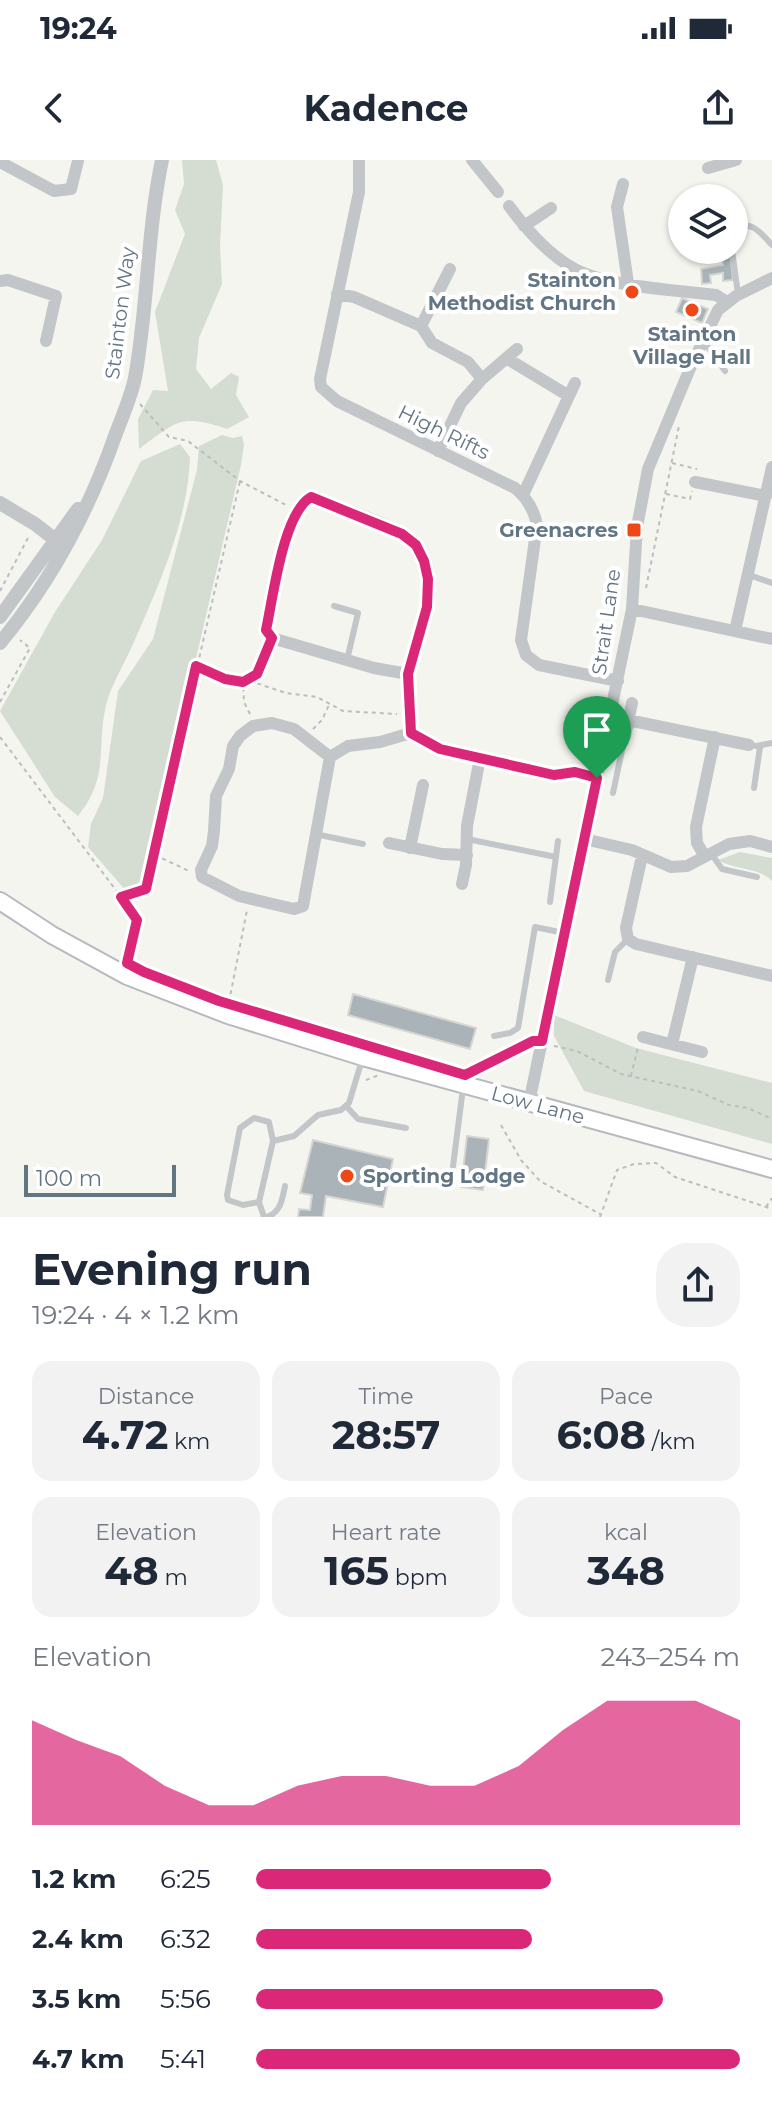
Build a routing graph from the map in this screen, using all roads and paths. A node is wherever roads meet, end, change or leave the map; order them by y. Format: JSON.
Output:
{"nodes":[{"id":1,"x":162,"y":160,"type":"edge"},
{"id":2,"x":359,"y":160,"type":"edge"},
{"id":3,"x":472,"y":160,"type":"edge"},
{"id":4,"x":736,"y":160,"type":"edge"},
{"id":5,"x":78,"y":161,"type":"edge"},
{"id":6,"x":0,"y":162,"type":"edge"},
{"id":7,"x":708,"y":168,"type":"dead end"},
{"id":8,"x":623,"y":184,"type":"dead end"},
{"id":9,"x":498,"y":192,"type":"dead end"},
{"id":10,"x":509,"y":206,"type":"dead end"},
{"id":11,"x":551,"y":208,"type":"dead end"},
{"id":12,"x":524,"y":226,"type":"junction"},
{"id":13,"x":748,"y":226,"type":"edge"},
{"id":14,"x":772,"y":245,"type":"edge"},
{"id":15,"x":734,"y":264,"type":"edge"},
{"id":16,"x":450,"y":269,"type":"dead end"},
{"id":17,"x":772,"y":278,"type":"edge"},
{"id":18,"x":0,"y":281,"type":"edge"},
{"id":19,"x":628,"y":283,"type":"junction"},
{"id":20,"x":337,"y":294,"type":"junction"},
{"id":21,"x":738,"y":295,"type":"junction"},
{"id":22,"x":727,"y":302,"type":"junction"},
{"id":23,"x":421,"y":326,"type":"junction"},
{"id":24,"x":703,"y":340,"type":"junction"},
{"id":25,"x":46,"y":341,"type":"dead end"},
{"id":26,"x":517,"y":349,"type":"dead end"},
{"id":27,"x":506,"y":358,"type":"junction"},
{"id":28,"x":725,"y":371,"type":"dead end"},
{"id":29,"x":482,"y":379,"type":"junction"},
{"id":30,"x":575,"y":383,"type":"dead end"},
{"id":31,"x":141,"y":392,"type":"dead end"},
{"id":32,"x":569,"y":396,"type":"junction"},
{"id":33,"x":680,"y":419,"type":"dead end"},
{"id":34,"x":438,"y":451,"type":"junction"},
{"id":35,"x":772,"y":467,"type":"edge"},
{"id":36,"x":240,"y":481,"type":"junction"},
{"id":37,"x":695,"y":482,"type":"dead end"},
{"id":38,"x":523,"y":495,"type":"junction"},
{"id":39,"x":766,"y":496,"type":"junction"},
{"id":40,"x":0,"y":503,"type":"edge"},
{"id":41,"x":298,"y":512,"type":"junction"},
{"id":42,"x":766,"y":520,"type":"edge"},
{"id":43,"x":35,"y":524,"type":"junction"},
{"id":44,"x":61,"y":544,"type":"junction"},
{"id":45,"x":748,"y":575,"type":"junction"},
{"id":46,"x":772,"y":583,"type":"edge"},
{"id":47,"x":0,"y":591,"type":"edge"},
{"id":48,"x":334,"y":606,"type":"dead end"},
{"id":49,"x":636,"y":610,"type":"junction"},
{"id":50,"x":0,"y":617,"type":"edge"},
{"id":51,"x":735,"y":631,"type":"junction"},
{"id":52,"x":4,"y":637,"type":"edge"},
{"id":53,"x":272,"y":638,"type":"junction"},
{"id":54,"x":772,"y":639,"type":"edge"},
{"id":55,"x":347,"y":660,"type":"junction"},
{"id":56,"x":196,"y":666,"type":"junction"},
{"id":57,"x":408,"y":674,"type":"junction"},
{"id":58,"x":618,"y":681,"type":"junction"},
{"id":59,"x":243,"y":682,"type":"junction"},
{"id":60,"x":0,"y":702,"type":"edge"},
{"id":61,"x":632,"y":703,"type":"dead end"},
{"id":62,"x":330,"y":704,"type":"junction"},
{"id":63,"x":410,"y":715,"type":"junction"},
{"id":64,"x":628,"y":720,"type":"junction"},
{"id":65,"x":257,"y":725,"type":"junction"},
{"id":66,"x":411,"y":733,"type":"junction"},
{"id":67,"x":625,"y":736,"type":"joint"},
{"id":68,"x":0,"y":737,"type":"edge"},
{"id":69,"x":306,"y":737,"type":"junction"},
{"id":70,"x":715,"y":737,"type":"junction"},
{"id":71,"x":772,"y":743,"type":"edge"},
{"id":72,"x":754,"y":746,"type":"junction"},
{"id":73,"x":330,"y":757,"type":"junction"},
{"id":74,"x":480,"y":758,"type":"junction"},
{"id":75,"x":597,"y":778,"type":"junction"},
{"id":76,"x":423,"y":785,"type":"dead end"},
{"id":77,"x":754,"y":788,"type":"dead end"},
{"id":78,"x":613,"y":793,"type":"dead end"},
{"id":79,"x":315,"y":834,"type":"junction"},
{"id":80,"x":467,"y":839,"type":"junction"},
{"id":81,"x":584,"y":839,"type":"junction"},
{"id":82,"x":558,"y":841,"type":"dead end"},
{"id":83,"x":389,"y":843,"type":"dead end"},
{"id":84,"x":363,"y":844,"type":"dead end"},
{"id":85,"x":772,"y":847,"type":"edge"},
{"id":86,"x":410,"y":848,"type":"junction"},
{"id":87,"x":707,"y":854,"type":"junction"},
{"id":88,"x":153,"y":855,"type":"junction"},
{"id":89,"x":467,"y":855,"type":"junction"},
{"id":90,"x":642,"y":856,"type":"junction"},
{"id":91,"x":556,"y":857,"type":"junction"},
{"id":92,"x":202,"y":877,"type":"junction"},
{"id":93,"x":757,"y":877,"type":"dead end"},
{"id":94,"x":462,"y":884,"type":"dead end"},
{"id":95,"x":121,"y":897,"type":"junction"},
{"id":96,"x":250,"y":899,"type":"junction"},
{"id":97,"x":0,"y":901,"type":"edge"},
{"id":98,"x":550,"y":902,"type":"dead end"},
{"id":99,"x":564,"y":933,"type":"junction"},
{"id":100,"x":628,"y":939,"type":"junction"},
{"id":101,"x":693,"y":957,"type":"junction"},
{"id":102,"x":135,"y":967,"type":"dead end"},
{"id":103,"x":772,"y":976,"type":"edge"},
{"id":104,"x":608,"y":980,"type":"dead end"},
{"id":105,"x":219,"y":1001,"type":"dead end"},
{"id":106,"x":494,"y":1036,"type":"dead end"},
{"id":107,"x":542,"y":1041,"type":"junction"},
{"id":108,"x":640,"y":1041,"type":"joint"},
{"id":109,"x":672,"y":1044,"type":"junction"},
{"id":110,"x":702,"y":1052,"type":"dead end"},
{"id":111,"x":363,"y":1057,"type":"junction"},
{"id":112,"x":631,"y":1077,"type":"junction"},
{"id":113,"x":464,"y":1080,"type":"junction"},
{"id":114,"x":529,"y":1103,"type":"junction"},
{"id":115,"x":346,"y":1106,"type":"junction"},
{"id":116,"x":772,"y":1119,"type":"edge"},
{"id":117,"x":501,"y":1125,"type":"dead end"},
{"id":118,"x":406,"y":1128,"type":"dead end"},
{"id":119,"x":273,"y":1141,"type":"junction"},
{"id":120,"x":453,"y":1166,"type":"dead end"},
{"id":121,"x":772,"y":1169,"type":"edge"},
{"id":122,"x":285,"y":1186,"type":"dead end"},
{"id":123,"x":772,"y":1198,"type":"edge"},
{"id":124,"x":259,"y":1202,"type":"junction"},
{"id":125,"x":765,"y":1207,"type":"junction"},
{"id":126,"x":772,"y":1209,"type":"edge"},
{"id":127,"x":600,"y":1216,"type":"edge"},
{"id":128,"x":263,"y":1217,"type":"edge"}],
"edges":[{"from":1,"to":44,"type":"street","name":"Stainton Way"},
{"from":2,"to":20,"type":"street","name":"High Rifts"},
{"from":3,"to":9,"type":"street"},
{"from":4,"to":7,"type":"street"},
{"from":5,"to":6,"type":"street"},
{"from":8,"to":19,"type":"street"},
{"from":10,"to":12,"type":"street"},
{"from":11,"to":12,"type":"street"},
{"from":12,"to":19,"type":"street"},
{"from":13,"to":14,"type":"lane"},
{"from":15,"to":21,"type":"lane"},
{"from":16,"to":23,"type":"street"},
{"from":17,"to":21,"type":"street"},
{"from":18,"to":25,"type":"street"},
{"from":19,"to":22,"type":"street"},
{"from":20,"to":23,"type":"street"},
{"from":20,"to":34,"type":"street","name":"High Rifts"},
{"from":21,"to":22,"type":"street"},
{"from":22,"to":24,"type":"street","name":"Strait Lane"},
{"from":23,"to":29,"type":"street"},
{"from":24,"to":28,"type":"lane"},
{"from":24,"to":49,"type":"street","name":"Strait Lane"},
{"from":26,"to":27,"type":"street"},
{"from":27,"to":29,"type":"street"},
{"from":27,"to":32,"type":"street"},
{"from":29,"to":34,"type":"street"},
{"from":30,"to":32,"type":"street"},
{"from":31,"to":36,"type":"path"},
{"from":32,"to":38,"type":"street"},
{"from":33,"to":49,"type":"path"},
{"from":34,"to":38,"type":"street","name":"High Rifts"},
{"from":35,"to":39,"type":"street"},
{"from":36,"to":41,"type":"path"},
{"from":36,"to":56,"type":"path"},
{"from":37,"to":39,"type":"street"},
{"from":38,"to":58,"type":"street"},
{"from":39,"to":42,"type":"street"},
{"from":40,"to":43,"type":"street"},
{"from":41,"to":53,"type":"street"},
{"from":41,"to":57,"type":"street"},
{"from":42,"to":45,"type":"street"},
{"from":43,"to":44,"type":"street"},
{"from":43,"to":47,"type":"path"},
{"from":44,"to":50,"type":"street","name":"Stainton Way"},
{"from":44,"to":52,"type":"street","name":"Stainton Way"},
{"from":45,"to":46,"type":"lane"},
{"from":45,"to":51,"type":"street"},
{"from":48,"to":55,"type":"lane"},
{"from":49,"to":51,"type":"street"},
{"from":49,"to":58,"type":"street","name":"Strait Lane"},
{"from":51,"to":54,"type":"street"},
{"from":52,"to":60,"type":"path"},
{"from":53,"to":55,"type":"street"},
{"from":53,"to":59,"type":"path"},
{"from":55,"to":57,"type":"street"},
{"from":56,"to":59,"type":"path"},
{"from":56,"to":88,"type":"path"},
{"from":57,"to":63,"type":"street"},
{"from":58,"to":75,"type":"street","name":"Strait Lane"},
{"from":59,"to":62,"type":"path"},
{"from":59,"to":65,"type":"path"},
{"from":61,"to":64,"type":"street"},
{"from":62,"to":63,"type":"path"},
{"from":62,"to":69,"type":"path"},
{"from":63,"to":66,"type":"street"},
{"from":64,"to":67,"type":"street"},
{"from":64,"to":70,"type":"street"},
{"from":65,"to":69,"type":"street"},
{"from":65,"to":92,"type":"street"},
{"from":66,"to":73,"type":"street"},
{"from":66,"to":74,"type":"street"},
{"from":67,"to":78,"type":"lane"},
{"from":68,"to":95,"type":"path"},
{"from":69,"to":73,"type":"street"},
{"from":70,"to":72,"type":"street"},
{"from":70,"to":87,"type":"street"},
{"from":71,"to":72,"type":"lane"},
{"from":72,"to":77,"type":"lane"},
{"from":73,"to":79,"type":"street"},
{"from":74,"to":75,"type":"street"},
{"from":74,"to":80,"type":"street"},
{"from":75,"to":81,"type":"street","name":"Strait Lane"},
{"from":76,"to":86,"type":"street"},
{"from":79,"to":84,"type":"lane"},
{"from":79,"to":96,"type":"street"},
{"from":80,"to":89,"type":"street"},
{"from":80,"to":91,"type":"lane"},
{"from":81,"to":90,"type":"street"},
{"from":81,"to":99,"type":"street","name":"Strait Lane"},
{"from":82,"to":91,"type":"lane"},
{"from":83,"to":86,"type":"street"},
{"from":85,"to":87,"type":"street"},
{"from":86,"to":89,"type":"street"},
{"from":87,"to":90,"type":"street"},
{"from":87,"to":93,"type":"lane"},
{"from":88,"to":92,"type":"path"},
{"from":88,"to":95,"type":"path"},
{"from":89,"to":94,"type":"street"},
{"from":90,"to":100,"type":"street"},
{"from":91,"to":98,"type":"lane"},
{"from":92,"to":96,"type":"street"},
{"from":95,"to":102,"type":"path"},
{"from":96,"to":105,"type":"path"},
{"from":97,"to":111,"type":"main road","name":"Low Lane"},
{"from":99,"to":106,"type":"lane"},
{"from":99,"to":107,"type":"street","name":"Strait Lane"},
{"from":100,"to":101,"type":"street"},
{"from":100,"to":104,"type":"lane"},
{"from":101,"to":103,"type":"street"},
{"from":101,"to":109,"type":"street"},
{"from":107,"to":112,"type":"path"},
{"from":107,"to":113,"type":"path"},
{"from":107,"to":114,"type":"street","name":"Strait Lane"},
{"from":108,"to":109,"type":"street"},
{"from":108,"to":112,"type":"path"},
{"from":109,"to":110,"type":"street"},
{"from":111,"to":113,"type":"main road","name":"Low Lane"},
{"from":111,"to":115,"type":"lane"},
{"from":112,"to":116,"type":"path"},
{"from":113,"to":114,"type":"main road","name":"Low Lane"},
{"from":113,"to":120,"type":"lane"},
{"from":114,"to":121,"type":"main road","name":"Low Lane"},
{"from":115,"to":118,"type":"lane"},
{"from":115,"to":119,"type":"lane"},
{"from":117,"to":127,"type":"path"},
{"from":119,"to":124,"type":"lane"},
{"from":119,"to":124,"type":"lane"},
{"from":122,"to":128,"type":"lane"},
{"from":123,"to":125,"type":"path"},
{"from":124,"to":128,"type":"lane"},
{"from":125,"to":126,"type":"path"},
{"from":125,"to":127,"type":"path"}]}
